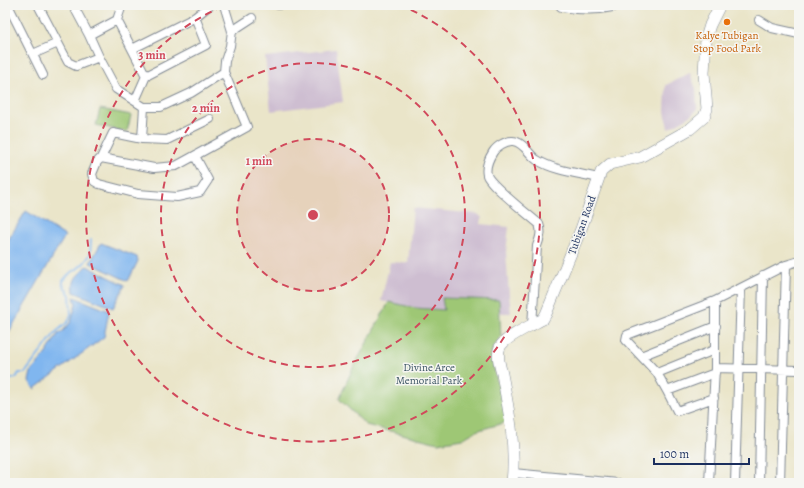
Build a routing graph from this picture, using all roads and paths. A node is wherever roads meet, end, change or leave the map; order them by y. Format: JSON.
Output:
{"nodes":[{"id":1,"x":8,"y":5,"type":"edge"},
{"id":2,"x":38,"y":5,"type":"edge"},
{"id":3,"x":73,"y":5,"type":"edge"},
{"id":4,"x":122,"y":5,"type":"edge"},
{"id":5,"x":210,"y":5,"type":"edge"},
{"id":6,"x":224,"y":5,"type":"edge"},
{"id":7,"x":562,"y":5,"type":"edge"},
{"id":8,"x":613,"y":5,"type":"edge"},
{"id":9,"x":720,"y":5,"type":"edge"},
{"id":10,"x":195,"y":17,"type":"junction"},
{"id":11,"x":252,"y":18,"type":"dead end"},
{"id":12,"x":117,"y":20,"type":"junction"},
{"id":13,"x":759,"y":20,"type":"dead end"},
{"id":14,"x":232,"y":31,"type":"junction"},
{"id":15,"x":799,"y":34,"type":"edge"},
{"id":16,"x":89,"y":35,"type":"junction"},
{"id":17,"x":58,"y":43,"type":"junction"},
{"id":18,"x":132,"y":49,"type":"junction"},
{"id":19,"x":33,"y":54,"type":"junction"},
{"id":20,"x":99,"y":57,"type":"junction"},
{"id":21,"x":224,"y":72,"type":"junction"},
{"id":22,"x":43,"y":75,"type":"dead end"},
{"id":23,"x":146,"y":76,"type":"junction"},
{"id":24,"x":135,"y":101,"type":"junction"},
{"id":25,"x":144,"y":107,"type":"junction"},
{"id":26,"x":210,"y":119,"type":"dead end"},
{"id":27,"x":142,"y":139,"type":"junction"},
{"id":28,"x":196,"y":156,"type":"junction"},
{"id":29,"x":101,"y":158,"type":"junction"},
{"id":30,"x":599,"y":178,"type":"junction"},
{"id":31,"x":799,"y":261,"type":"edge"},
{"id":32,"x":786,"y":264,"type":"junction"},
{"id":33,"x":763,"y":276,"type":"junction"},
{"id":34,"x":741,"y":288,"type":"junction"},
{"id":35,"x":715,"y":301,"type":"junction"},
{"id":36,"x":532,"y":326,"type":"junction"},
{"id":37,"x":716,"y":326,"type":"junction"},
{"id":38,"x":714,"y":350,"type":"junction"},
{"id":39,"x":641,"y":356,"type":"junction"},
{"id":40,"x":739,"y":368,"type":"junction"},
{"id":41,"x":760,"y":369,"type":"junction"},
{"id":42,"x":715,"y":370,"type":"junction"},
{"id":43,"x":784,"y":370,"type":"junction"},
{"id":44,"x":799,"y":370,"type":"edge"},
{"id":45,"x":656,"y":373,"type":"junction"},
{"id":46,"x":667,"y":391,"type":"junction"},
{"id":47,"x":714,"y":398,"type":"junction"},
{"id":48,"x":513,"y":478,"type":"edge"},
{"id":49,"x":618,"y":483,"type":"edge"},
{"id":50,"x":709,"y":483,"type":"edge"},
{"id":51,"x":735,"y":483,"type":"edge"},
{"id":52,"x":759,"y":483,"type":"edge"},
{"id":53,"x":780,"y":483,"type":"edge"}],
"edges":[{"from":1,"to":19,"type":"street"},
{"from":2,"to":17,"type":"street"},
{"from":3,"to":16,"type":"street"},
{"from":4,"to":12,"type":"street"},
{"from":5,"to":10,"type":"street"},
{"from":6,"to":14,"type":"street"},
{"from":7,"to":8,"type":"main road"},
{"from":9,"to":30,"type":"street","name":"Tubigan Road"},
{"from":10,"to":18,"type":"street"},
{"from":10,"to":23,"type":"street"},
{"from":11,"to":14,"type":"street"},
{"from":12,"to":16,"type":"street"},
{"from":12,"to":18,"type":"street"},
{"from":13,"to":15,"type":"street"},
{"from":14,"to":21,"type":"street"},
{"from":16,"to":20,"type":"street"},
{"from":17,"to":19,"type":"street"},
{"from":17,"to":20,"type":"street"},
{"from":18,"to":23,"type":"street"},
{"from":19,"to":22,"type":"street"},
{"from":20,"to":24,"type":"street"},
{"from":21,"to":25,"type":"street"},
{"from":21,"to":28,"type":"street"},
{"from":23,"to":24,"type":"street"},
{"from":24,"to":25,"type":"street"},
{"from":25,"to":27,"type":"street"},
{"from":26,"to":27,"type":"street"},
{"from":27,"to":29,"type":"street"},
{"from":28,"to":29,"type":"street"},
{"from":28,"to":29,"type":"street"},
{"from":30,"to":36,"type":"street","name":"Tubigan Road"},
{"from":30,"to":36,"type":"street"},
{"from":31,"to":32,"type":"street"},
{"from":32,"to":33,"type":"street"},
{"from":32,"to":43,"type":"street"},
{"from":33,"to":34,"type":"street"},
{"from":33,"to":41,"type":"street"},
{"from":34,"to":35,"type":"street"},
{"from":34,"to":40,"type":"street"},
{"from":35,"to":37,"type":"street"},
{"from":35,"to":39,"type":"street"},
{"from":36,"to":48,"type":"street","name":"Tubigan Road"},
{"from":37,"to":38,"type":"street"},
{"from":37,"to":39,"type":"street"},
{"from":38,"to":42,"type":"street"},
{"from":38,"to":45,"type":"street"},
{"from":39,"to":45,"type":"street"},
{"from":40,"to":41,"type":"street"},
{"from":40,"to":42,"type":"street"},
{"from":40,"to":51,"type":"street"},
{"from":41,"to":43,"type":"street"},
{"from":41,"to":52,"type":"street"},
{"from":42,"to":46,"type":"street"},
{"from":42,"to":47,"type":"street"},
{"from":43,"to":44,"type":"street"},
{"from":43,"to":53,"type":"street"},
{"from":45,"to":46,"type":"street"},
{"from":46,"to":47,"type":"street"},
{"from":47,"to":50,"type":"street"},
{"from":48,"to":49,"type":"street"}]}
